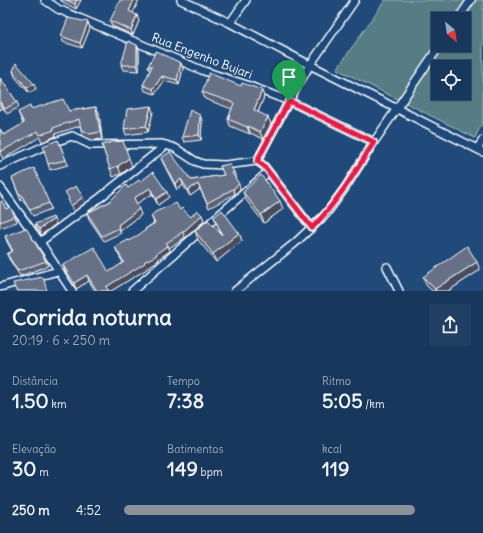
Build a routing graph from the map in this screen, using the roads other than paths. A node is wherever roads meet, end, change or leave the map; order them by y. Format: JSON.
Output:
{"nodes":[{"id":1,"x":45,"y":0,"type":"edge"},
{"id":2,"x":180,"y":0,"type":"edge"},
{"id":3,"x":246,"y":0,"type":"edge"},
{"id":4,"x":355,"y":0,"type":"edge"},
{"id":5,"x":471,"y":0,"type":"edge"},
{"id":6,"x":463,"y":12,"type":"edge"},
{"id":7,"x":230,"y":23,"type":"junction"},
{"id":8,"x":435,"y":52,"type":"edge"},
{"id":9,"x":310,"y":65,"type":"junction"},
{"id":10,"x":289,"y":101,"type":"junction"},
{"id":11,"x":396,"y":108,"type":"junction"},
{"id":12,"x":483,"y":140,"type":"edge"},
{"id":13,"x":374,"y":142,"type":"junction"},
{"id":14,"x":166,"y":145,"type":"junction"},
{"id":15,"x":480,"y":150,"type":"edge"},
{"id":16,"x":257,"y":161,"type":"junction"},
{"id":17,"x":0,"y":166,"type":"edge"},
{"id":18,"x":268,"y":172,"type":"junction"},
{"id":19,"x":0,"y":187,"type":"edge"},
{"id":20,"x":312,"y":228,"type":"junction"},
{"id":21,"x":40,"y":242,"type":"junction"},
{"id":22,"x":387,"y":267,"type":"dead end"},
{"id":23,"x":58,"y":272,"type":"junction"},
{"id":24,"x":0,"y":287,"type":"edge"},
{"id":25,"x":72,"y":291,"type":"edge"},
{"id":26,"x":132,"y":291,"type":"edge"},
{"id":27,"x":235,"y":291,"type":"edge"},
{"id":28,"x":399,"y":291,"type":"edge"}],
"edges":[{"from":1,"to":10,"type":"street","name":"Rua Engenho Bujari"},
{"from":2,"to":7,"type":"street"},
{"from":3,"to":7,"type":"street"},
{"from":4,"to":9,"type":"street"},
{"from":5,"to":6,"type":"street"},
{"from":7,"to":9,"type":"street"},
{"from":8,"to":11,"type":"street"},
{"from":9,"to":10,"type":"street"},
{"from":9,"to":11,"type":"street"},
{"from":10,"to":13,"type":"street","name":"Rua Engenho Bujari"},
{"from":10,"to":16,"type":"street"},
{"from":11,"to":13,"type":"street"},
{"from":11,"to":15,"type":"street"},
{"from":12,"to":15,"type":"street"},
{"from":13,"to":20,"type":"street"},
{"from":14,"to":16,"type":"street"},
{"from":14,"to":17,"type":"street"},
{"from":14,"to":21,"type":"street"},
{"from":16,"to":18,"type":"street"},
{"from":18,"to":20,"type":"street"},
{"from":18,"to":26,"type":"street"},
{"from":19,"to":21,"type":"street"},
{"from":20,"to":27,"type":"street"},
{"from":21,"to":23,"type":"street"},
{"from":22,"to":28,"type":"street"},
{"from":23,"to":24,"type":"street"},
{"from":23,"to":25,"type":"street"}]}
